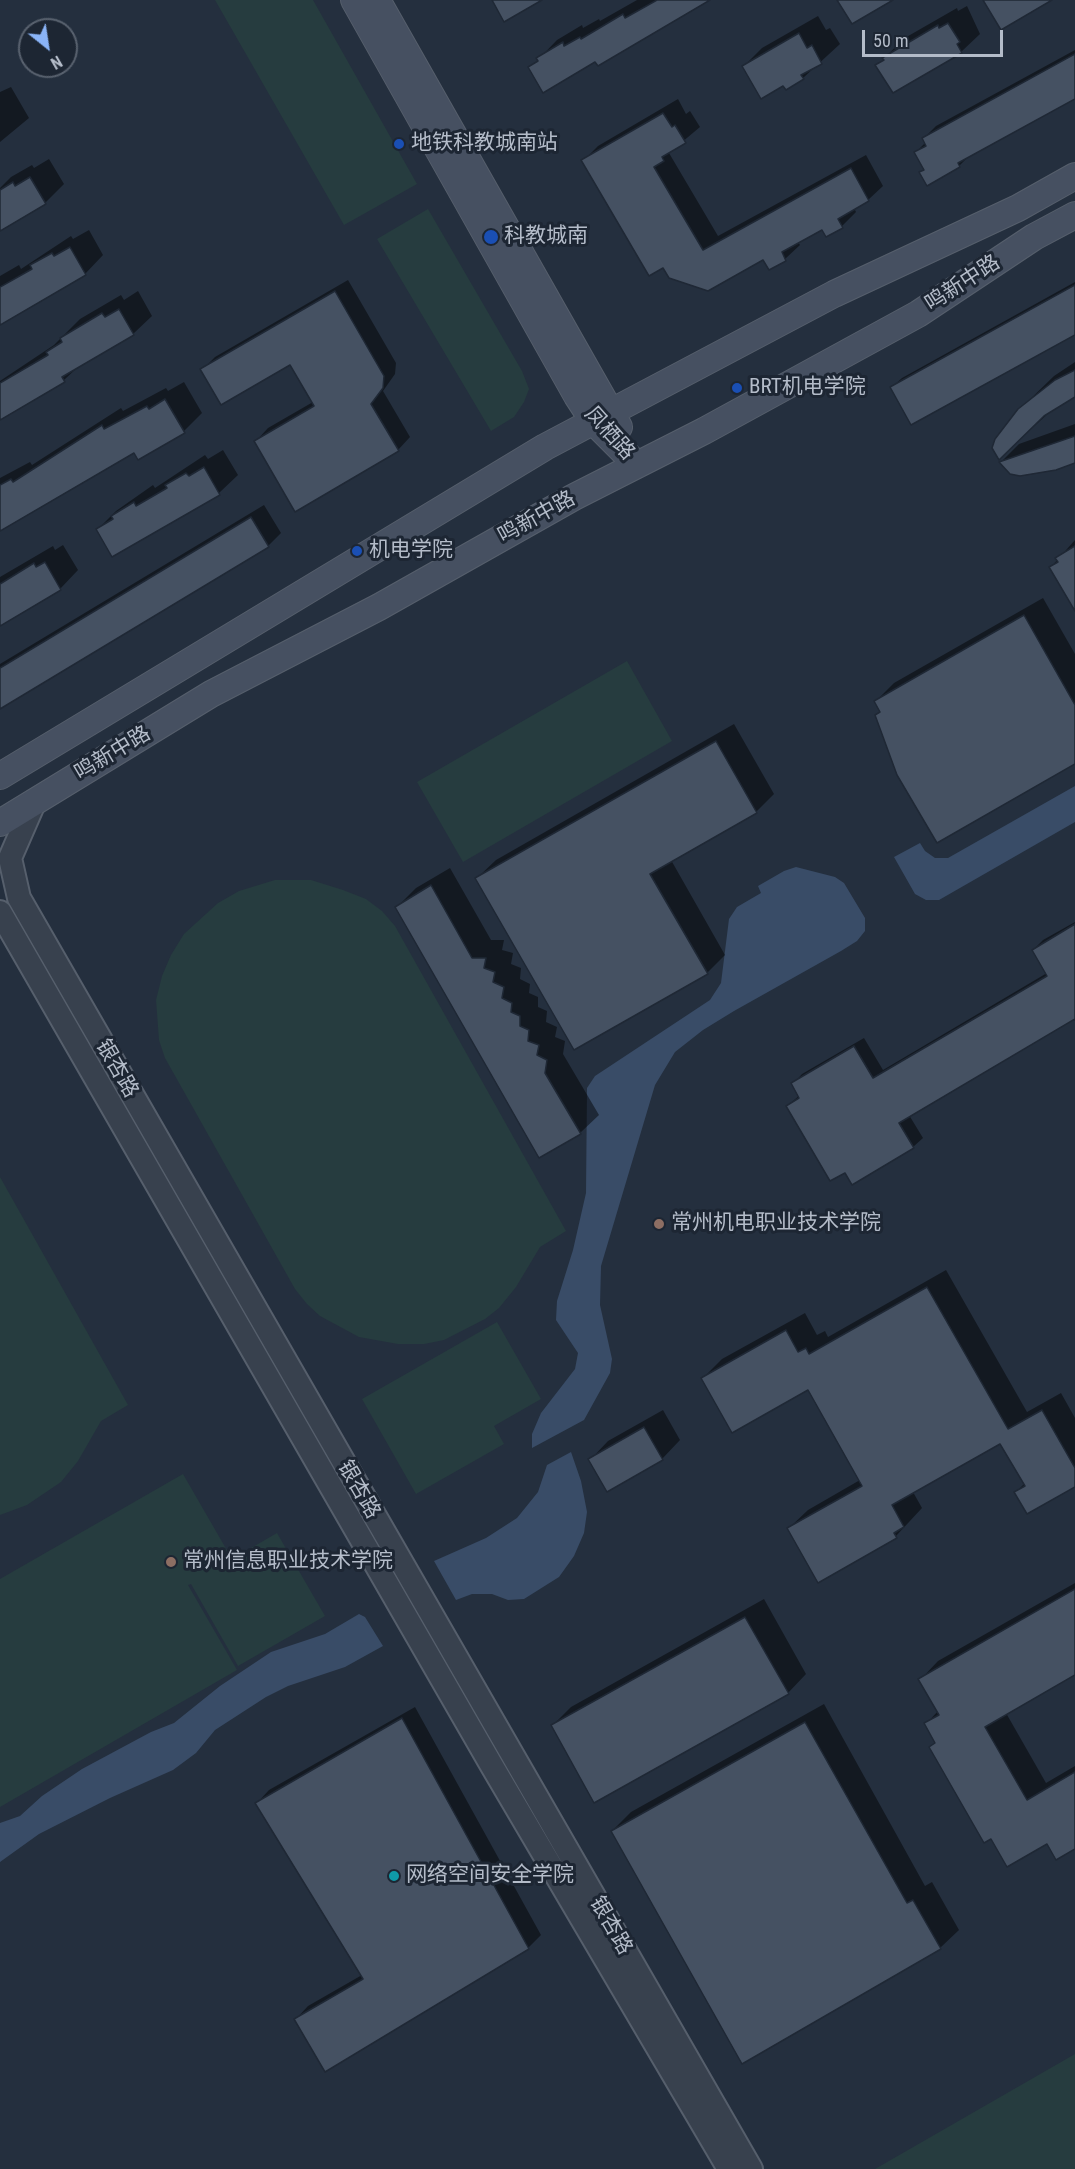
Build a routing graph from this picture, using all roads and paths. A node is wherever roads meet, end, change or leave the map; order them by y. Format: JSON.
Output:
{"nodes":[{"id":1,"x":354,"y":0,"type":"edge"},
{"id":2,"x":377,"y":0,"type":"edge"},
{"id":3,"x":1075,"y":176,"type":"edge"},
{"id":4,"x":1075,"y":215,"type":"edge"},
{"id":5,"x":603,"y":418,"type":"junction"},
{"id":6,"x":638,"y":465,"type":"junction"},
{"id":7,"x":0,"y":776,"type":"edge"},
{"id":8,"x":34,"y":802,"type":"junction"},
{"id":9,"x":0,"y":823,"type":"edge"},
{"id":10,"x":0,"y":912,"type":"edge"},
{"id":11,"x":729,"y":2169,"type":"edge"},
{"id":12,"x":751,"y":2169,"type":"edge"}],
"edges":[{"from":1,"to":5,"type":"main road","name":"凤栖路"},
{"from":2,"to":5,"type":"main road","name":"凤栖路"},
{"from":3,"to":5,"type":"main road","name":"鸣新中路"},
{"from":4,"to":6,"type":"main road","name":"鸣新中路"},
{"from":5,"to":6,"type":"main road","name":"凤栖路"},
{"from":5,"to":7,"type":"main road","name":"鸣新中路"},
{"from":6,"to":8,"type":"main road","name":"鸣新中路"},
{"from":8,"to":9,"type":"main road","name":"鸣新中路"},
{"from":8,"to":12,"type":"street","name":"银杏路"},
{"from":10,"to":11,"type":"street","name":"银杏路"}]}
